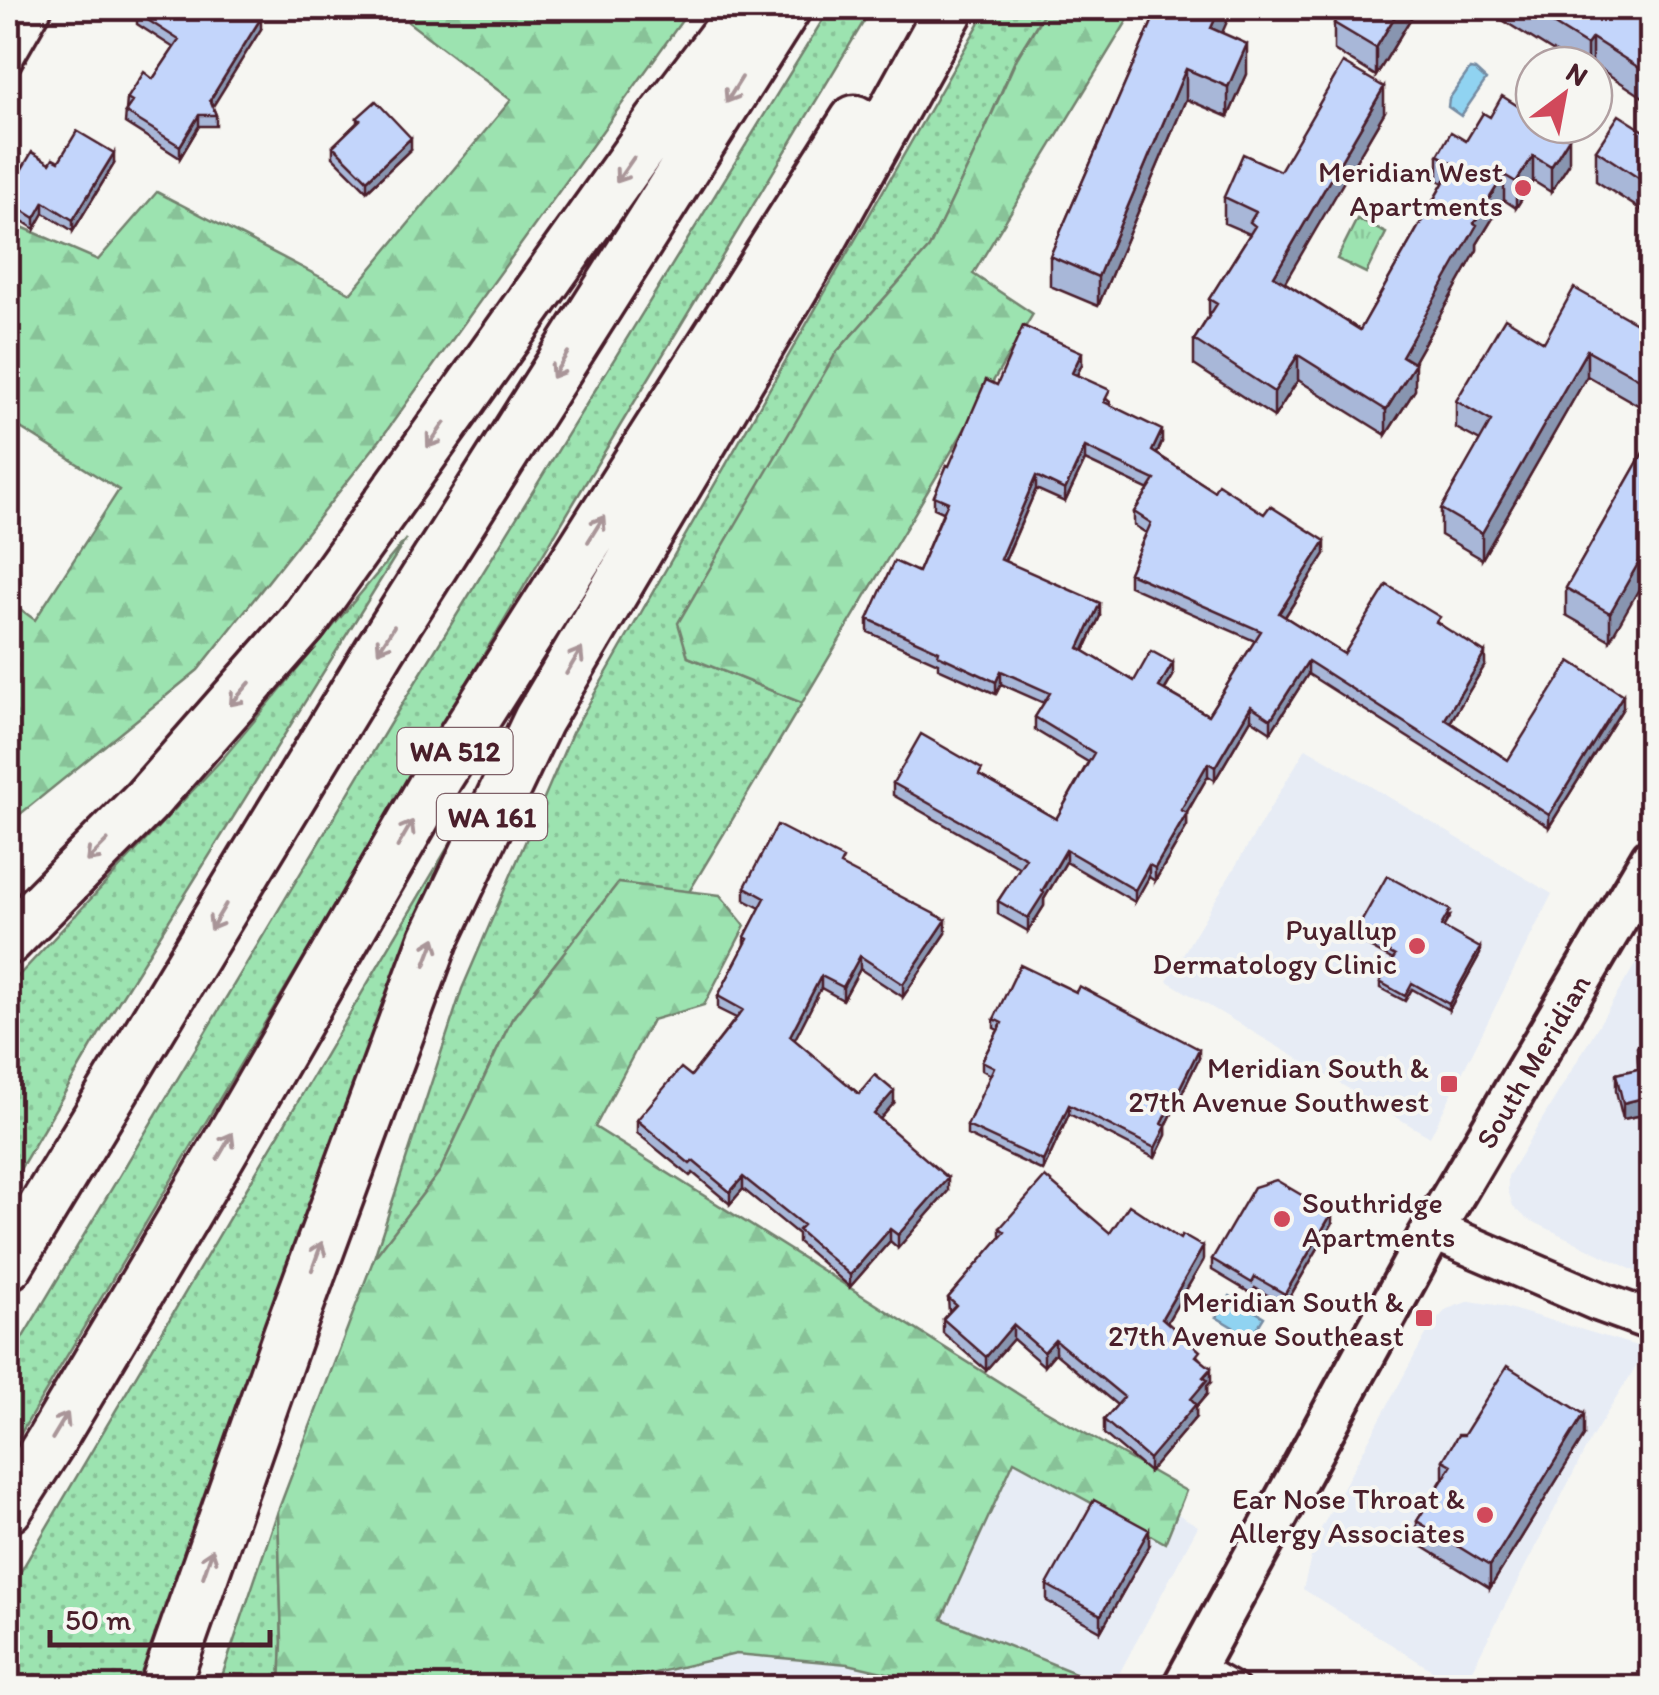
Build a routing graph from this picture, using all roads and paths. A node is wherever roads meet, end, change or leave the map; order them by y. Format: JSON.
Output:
{"nodes":[{"id":1,"x":39,"y":8,"type":"edge"},
{"id":2,"x":745,"y":8,"type":"edge"},
{"id":3,"x":786,"y":8,"type":"edge"},
{"id":4,"x":926,"y":8,"type":"edge"},
{"id":5,"x":950,"y":8,"type":"edge"},
{"id":6,"x":8,"y":62,"type":"edge"},
{"id":7,"x":1652,"y":858,"type":"edge"},
{"id":8,"x":8,"y":940,"type":"edge"},
{"id":9,"x":1434,"y":1230,"type":"junction"},
{"id":10,"x":8,"y":1265,"type":"edge"},
{"id":11,"x":1652,"y":1322,"type":"edge"},
{"id":12,"x":8,"y":1508,"type":"edge"},
{"id":13,"x":1190,"y":1676,"type":"edge"},
{"id":14,"x":164,"y":1688,"type":"edge"},
{"id":15,"x":1236,"y":1688,"type":"edge"}],
"edges":[{"from":1,"to":6,"type":"street"},
{"from":2,"to":8,"type":"highway","one_way":true},
{"from":3,"to":10,"type":"highway","one_way":true},
{"from":12,"to":4,"type":"highway","number":"WA 512","one_way":true},
{"from":14,"to":5,"type":"highway","number":"WA 161","one_way":true},
{"from":7,"to":9,"type":"main road","name":"South Meridian"},
{"from":9,"to":11,"type":"street"},
{"from":9,"to":13,"type":"main road","name":"South Meridian"},
{"from":13,"to":15,"type":"street"}]}
